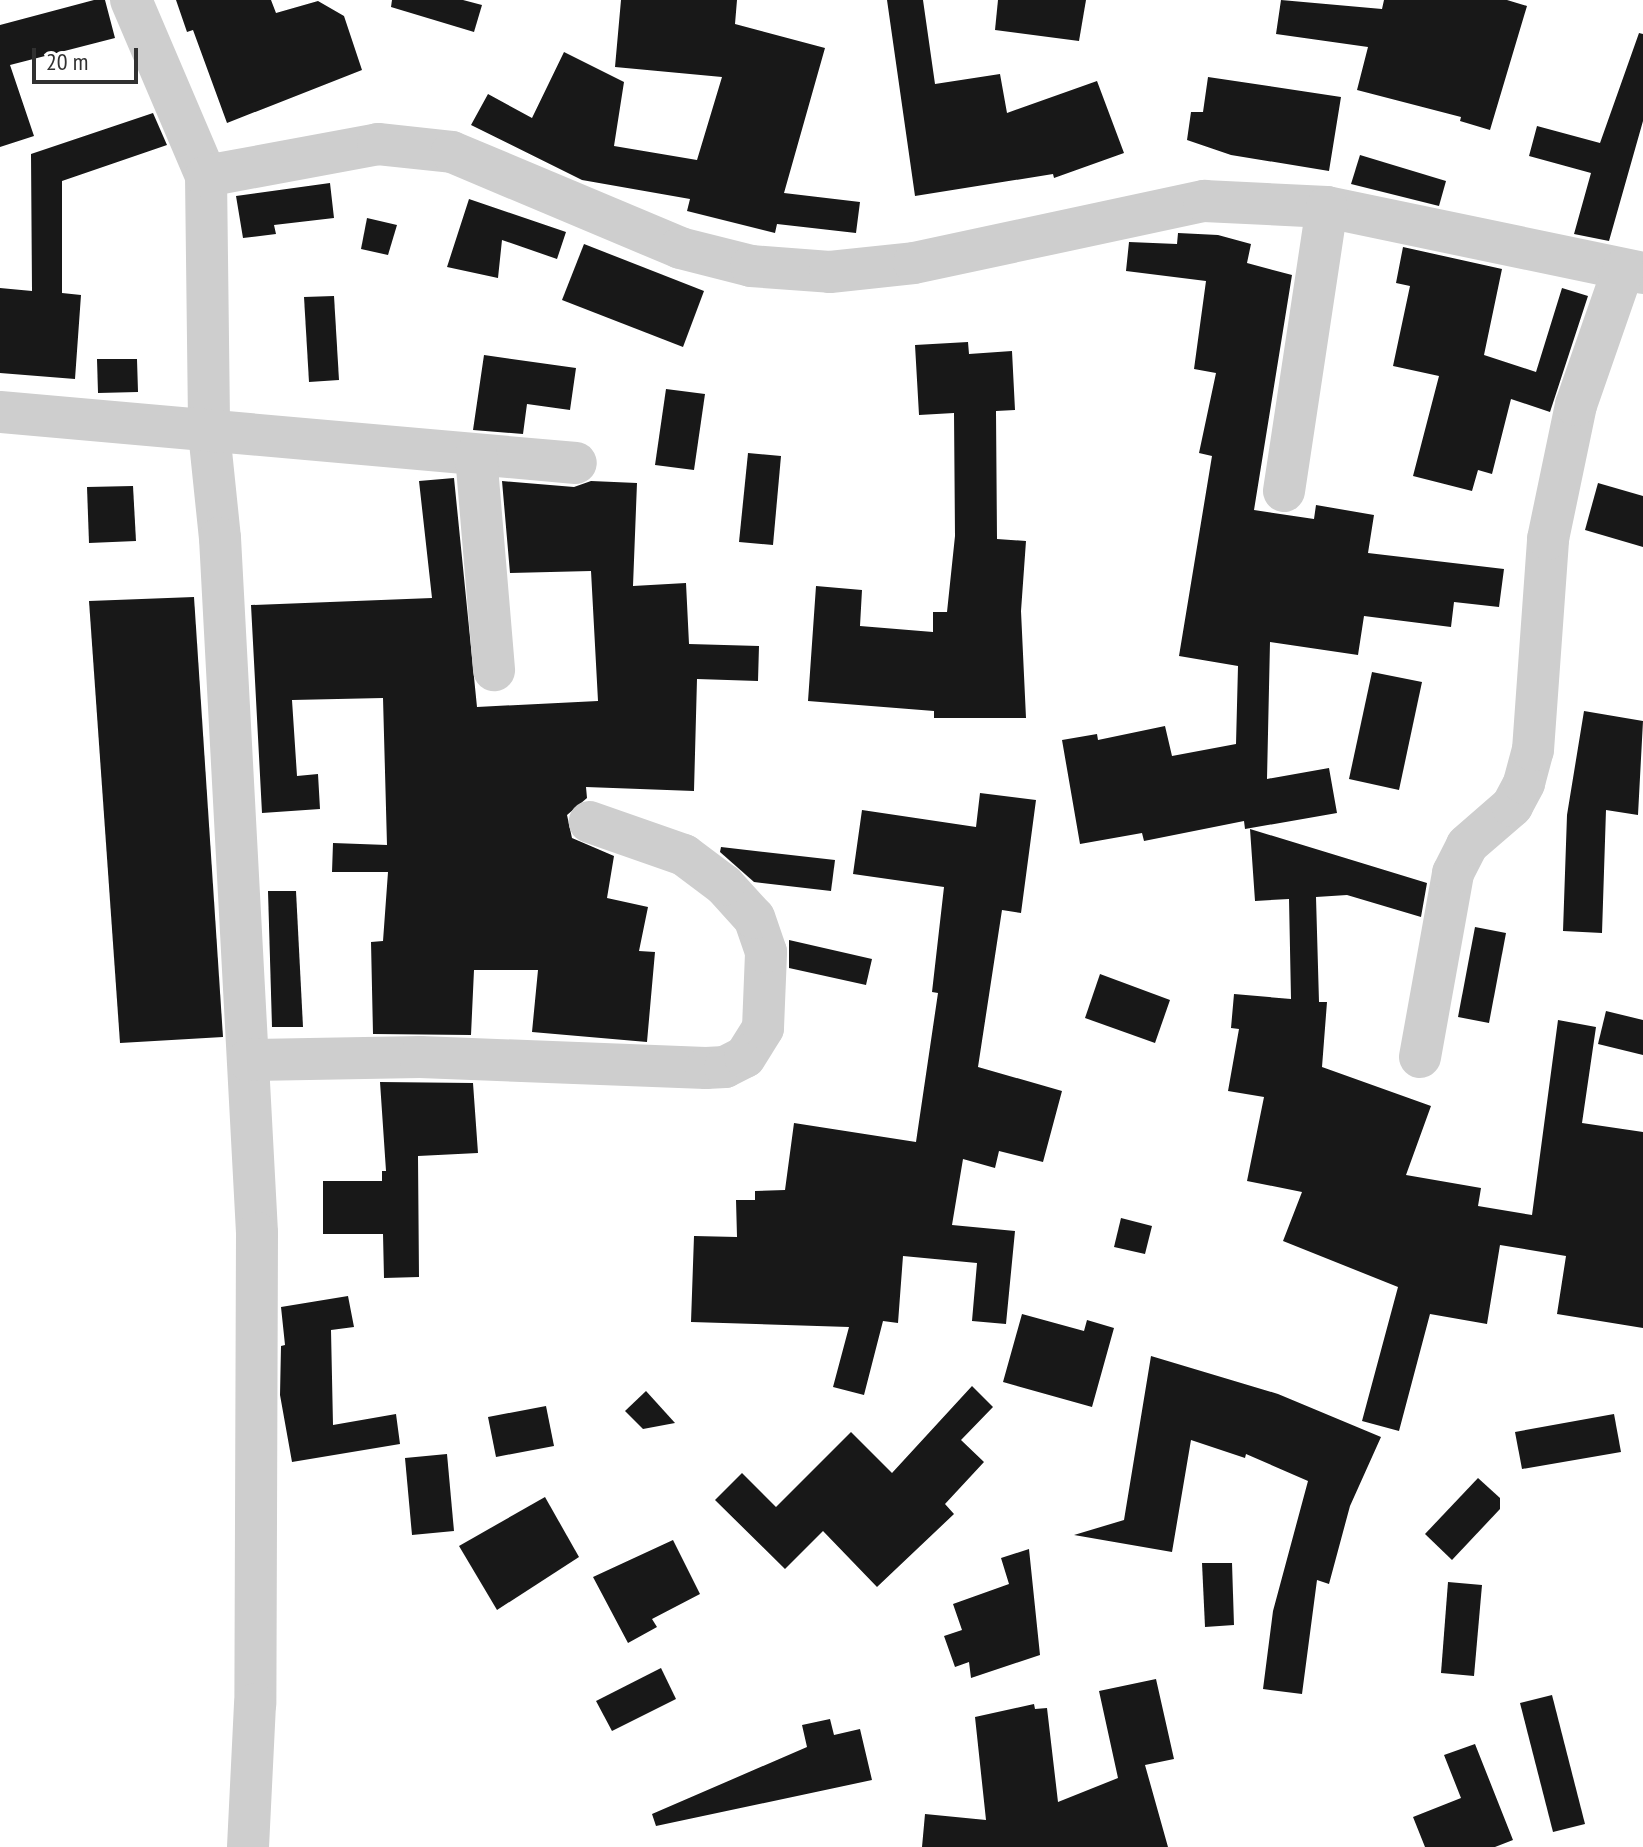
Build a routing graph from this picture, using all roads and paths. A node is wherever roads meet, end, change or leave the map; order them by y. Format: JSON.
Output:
{"nodes":[{"id":1,"x":131,"y":0,"type":"edge"},
{"id":2,"x":206,"y":176,"type":"junction"},
{"id":3,"x":1327,"y":207,"type":"junction"},
{"id":4,"x":1633,"y":271,"type":"edge"},
{"id":5,"x":0,"y":412,"type":"edge"},
{"id":6,"x":209,"y":432,"type":"junction"},
{"id":7,"x":476,"y":455,"type":"junction"},
{"id":8,"x":576,"y":463,"type":"dead end"},
{"id":9,"x":1284,"y":491,"type":"dead end"},
{"id":10,"x":494,"y":670,"type":"dead end"},
{"id":11,"x":590,"y":822,"type":"dead end"},
{"id":12,"x":1420,"y":1057,"type":"dead end"},
{"id":13,"x":248,"y":1060,"type":"junction"},
{"id":14,"x":248,"y":1847,"type":"edge"}],
"edges":[{"from":1,"to":2,"type":"street"},
{"from":2,"to":3,"type":"street"},
{"from":2,"to":6,"type":"street"},
{"from":3,"to":4,"type":"street"},
{"from":3,"to":9,"type":"street"},
{"from":4,"to":12,"type":"street"},
{"from":5,"to":6,"type":"street"},
{"from":6,"to":7,"type":"street"},
{"from":6,"to":13,"type":"street"},
{"from":7,"to":8,"type":"street"},
{"from":7,"to":10,"type":"street"},
{"from":11,"to":13,"type":"street"},
{"from":13,"to":14,"type":"street"}]}
